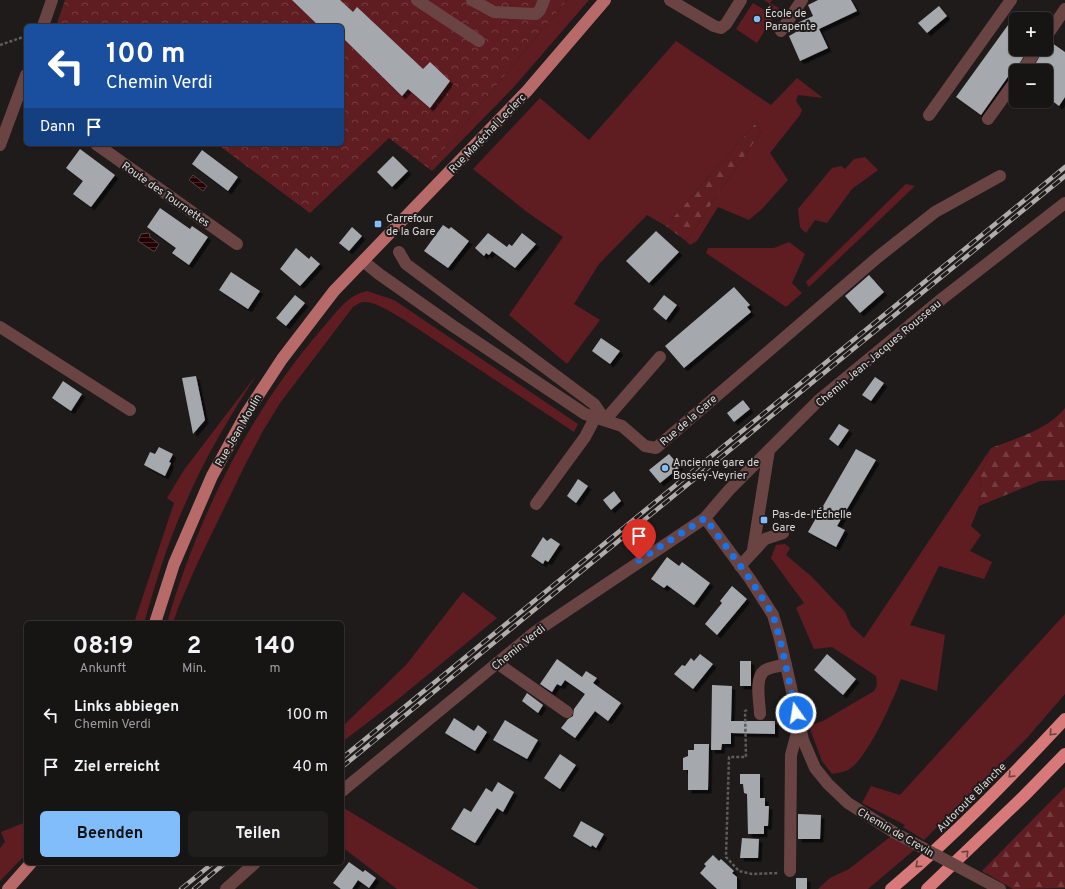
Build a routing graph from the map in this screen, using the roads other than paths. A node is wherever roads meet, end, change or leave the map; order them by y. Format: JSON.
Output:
{"nodes":[{"id":1,"x":52,"y":0,"type":"edge"},
{"id":2,"x":417,"y":0,"type":"edge"},
{"id":3,"x":472,"y":0,"type":"edge"},
{"id":4,"x":544,"y":0,"type":"edge"},
{"id":5,"x":605,"y":0,"type":"edge"},
{"id":6,"x":670,"y":0,"type":"edge"},
{"id":7,"x":741,"y":0,"type":"edge"},
{"id":8,"x":802,"y":0,"type":"edge"},
{"id":9,"x":1011,"y":0,"type":"edge"},
{"id":10,"x":1065,"y":9,"type":"edge"},
{"id":11,"x":44,"y":24,"type":"edge"},
{"id":12,"x":1053,"y":27,"type":"edge"},
{"id":13,"x":781,"y":31,"type":"dead end"},
{"id":14,"x":479,"y":41,"type":"dead end"},
{"id":15,"x":1009,"y":90,"type":"edge"},
{"id":16,"x":23,"y":93,"type":"edge"},
{"id":17,"x":929,"y":115,"type":"dead end"},
{"id":18,"x":988,"y":119,"type":"dead end"},
{"id":19,"x":0,"y":145,"type":"edge"},
{"id":20,"x":99,"y":146,"type":"edge"},
{"id":21,"x":1000,"y":176,"type":"dead end"},
{"id":22,"x":1065,"y":203,"type":"edge"},
{"id":23,"x":237,"y":244,"type":"dead end"},
{"id":24,"x":399,"y":252,"type":"dead end"},
{"id":25,"x":362,"y":261,"type":"junction"},
{"id":26,"x":465,"y":308,"type":"junction"},
{"id":27,"x":453,"y":326,"type":"junction"},
{"id":28,"x":0,"y":327,"type":"edge"},
{"id":29,"x":660,"y":357,"type":"dead end"},
{"id":30,"x":130,"y":410,"type":"dead end"},
{"id":31,"x":600,"y":419,"type":"junction"},
{"id":32,"x":770,"y":450,"type":"junction"},
{"id":33,"x":536,"y":504,"type":"dead end"},
{"id":34,"x":705,"y":518,"type":"junction"},
{"id":35,"x":784,"y":532,"type":"dead end"},
{"id":36,"x":754,"y":550,"type":"junction"},
{"id":37,"x":740,"y":566,"type":"junction"},
{"id":38,"x":156,"y":621,"type":"edge"},
{"id":39,"x":497,"y":663,"type":"junction"},
{"id":40,"x":786,"y":665,"type":"junction"},
{"id":41,"x":760,"y":711,"type":"road end"},
{"id":42,"x":567,"y":712,"type":"dead end"},
{"id":43,"x":1065,"y":719,"type":"edge"},
{"id":44,"x":799,"y":724,"type":"junction"},
{"id":45,"x":1065,"y":754,"type":"edge"},
{"id":46,"x":344,"y":789,"type":"edge"},
{"id":47,"x":29,"y":865,"type":"edge"},
{"id":48,"x":253,"y":865,"type":"edge"},
{"id":49,"x":790,"y":871,"type":"road end"},
{"id":50,"x":8,"y":889,"type":"edge"},
{"id":51,"x":226,"y":889,"type":"edge"},
{"id":52,"x":891,"y":889,"type":"edge"},
{"id":53,"x":927,"y":889,"type":"edge"},
{"id":54,"x":1000,"y":889,"type":"edge"}],
"edges":[{"from":1,"to":11,"type":"street"},
{"from":2,"to":14,"type":"street"},
{"from":3,"to":4,"type":"street"},
{"from":5,"to":25,"type":"main road","name":"Rue Maréchal Leclerc"},
{"from":6,"to":7,"type":"street"},
{"from":8,"to":13,"type":"street"},
{"from":9,"to":17,"type":"street"},
{"from":10,"to":12,"type":"street"},
{"from":15,"to":18,"type":"street"},
{"from":16,"to":19,"type":"street"},
{"from":20,"to":23,"type":"street","name":"Route des Tournettes"},
{"from":21,"to":31,"type":"street","name":"Rue de la Gare"},
{"from":22,"to":32,"type":"street","name":"Chemin Jean-Jacques Rousseau"},
{"from":24,"to":26,"type":"street"},
{"from":25,"to":27,"type":"street","name":"Rue de la Gare"},
{"from":25,"to":38,"type":"main road","name":"Rue Jean Moulin"},
{"from":26,"to":27,"type":"street"},
{"from":26,"to":31,"type":"street"},
{"from":27,"to":31,"type":"street","name":"Rue de la Gare"},
{"from":28,"to":30,"type":"street"},
{"from":29,"to":31,"type":"street"},
{"from":31,"to":33,"type":"street"},
{"from":32,"to":34,"type":"street","name":"Chemin Jean-Jacques Rousseau"},
{"from":32,"to":36,"type":"street"},
{"from":34,"to":37,"type":"street","name":"Chemin de Crevin"},
{"from":34,"to":39,"type":"street","name":"Chemin Verdi"},
{"from":35,"to":36,"type":"street"},
{"from":36,"to":37,"type":"street"},
{"from":37,"to":40,"type":"street","name":"Chemin de Crevin"},
{"from":39,"to":42,"type":"street"},
{"from":39,"to":46,"type":"street","name":"Chemin Verdi"},
{"from":40,"to":41,"type":"street"},
{"from":40,"to":44,"type":"street","name":"Chemin de Crevin"},
{"from":43,"to":52,"type":"highway","name":"Autoroute Blanche","one_way":true},
{"from":44,"to":49,"type":"street"},
{"from":44,"to":54,"type":"street","name":"Chemin de Crevin","bridge":true},
{"from":53,"to":45,"type":"highway","one_way":true},
{"from":47,"to":50,"type":"main road"},
{"from":48,"to":51,"type":"street"}]}
